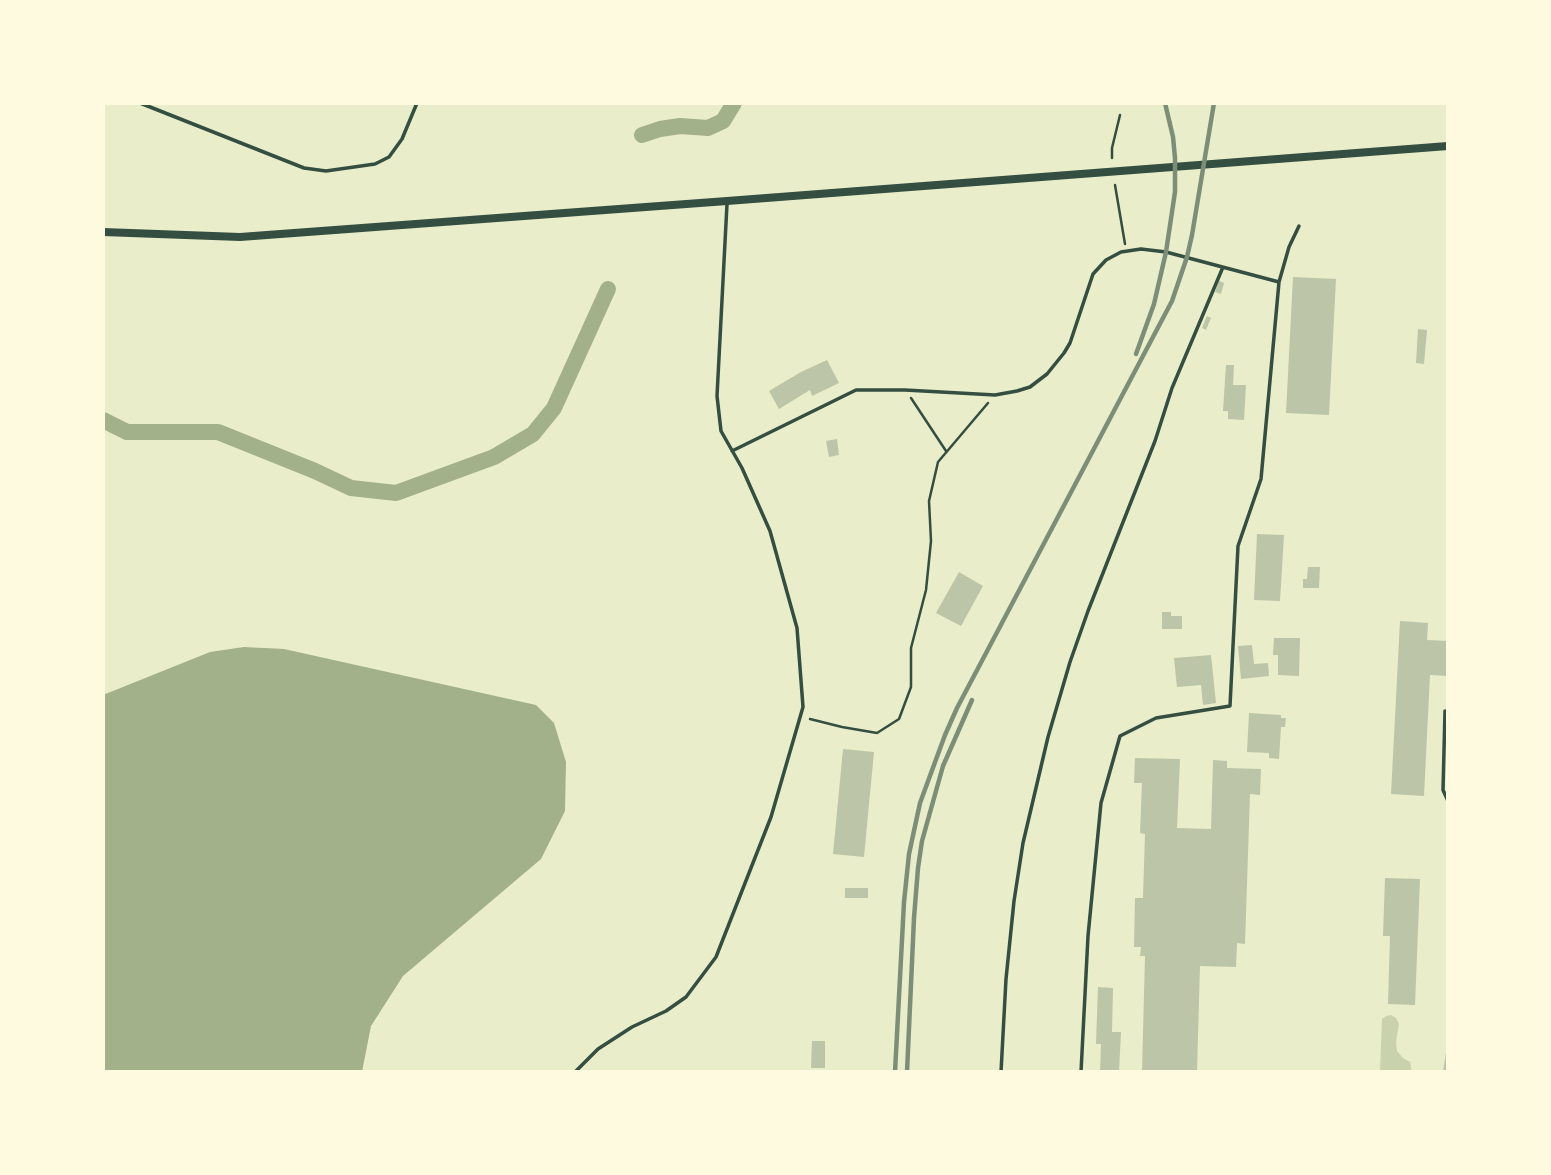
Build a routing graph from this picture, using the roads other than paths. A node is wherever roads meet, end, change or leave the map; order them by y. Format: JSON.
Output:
{"nodes":[{"id":1,"x":140,"y":103,"type":"edge"},
{"id":2,"x":417,"y":103,"type":"edge"},
{"id":3,"x":1448,"y":146,"type":"edge"},
{"id":4,"x":727,"y":201,"type":"junction"},
{"id":5,"x":1299,"y":226,"type":"dead end"},
{"id":6,"x":103,"y":232,"type":"edge"},
{"id":7,"x":1223,"y":267,"type":"junction"},
{"id":8,"x":1279,"y":282,"type":"junction"},
{"id":9,"x":732,"y":451,"type":"junction"},
{"id":10,"x":1445,"y":711,"type":"dead end"},
{"id":11,"x":1448,"y":801,"type":"edge"},
{"id":12,"x":575,"y":1072,"type":"edge"},
{"id":13,"x":1001,"y":1072,"type":"edge"},
{"id":14,"x":1081,"y":1072,"type":"edge"}],
"edges":[{"from":1,"to":2,"type":"lane"},
{"from":3,"to":4,"type":"street"},
{"from":4,"to":6,"type":"street"},
{"from":4,"to":9,"type":"lane"},
{"from":5,"to":8,"type":"lane"},
{"from":7,"to":8,"type":"lane"},
{"from":7,"to":9,"type":"lane"},
{"from":7,"to":13,"type":"lane"},
{"from":8,"to":14,"type":"lane"},
{"from":9,"to":12,"type":"lane"},
{"from":10,"to":11,"type":"lane"}]}
